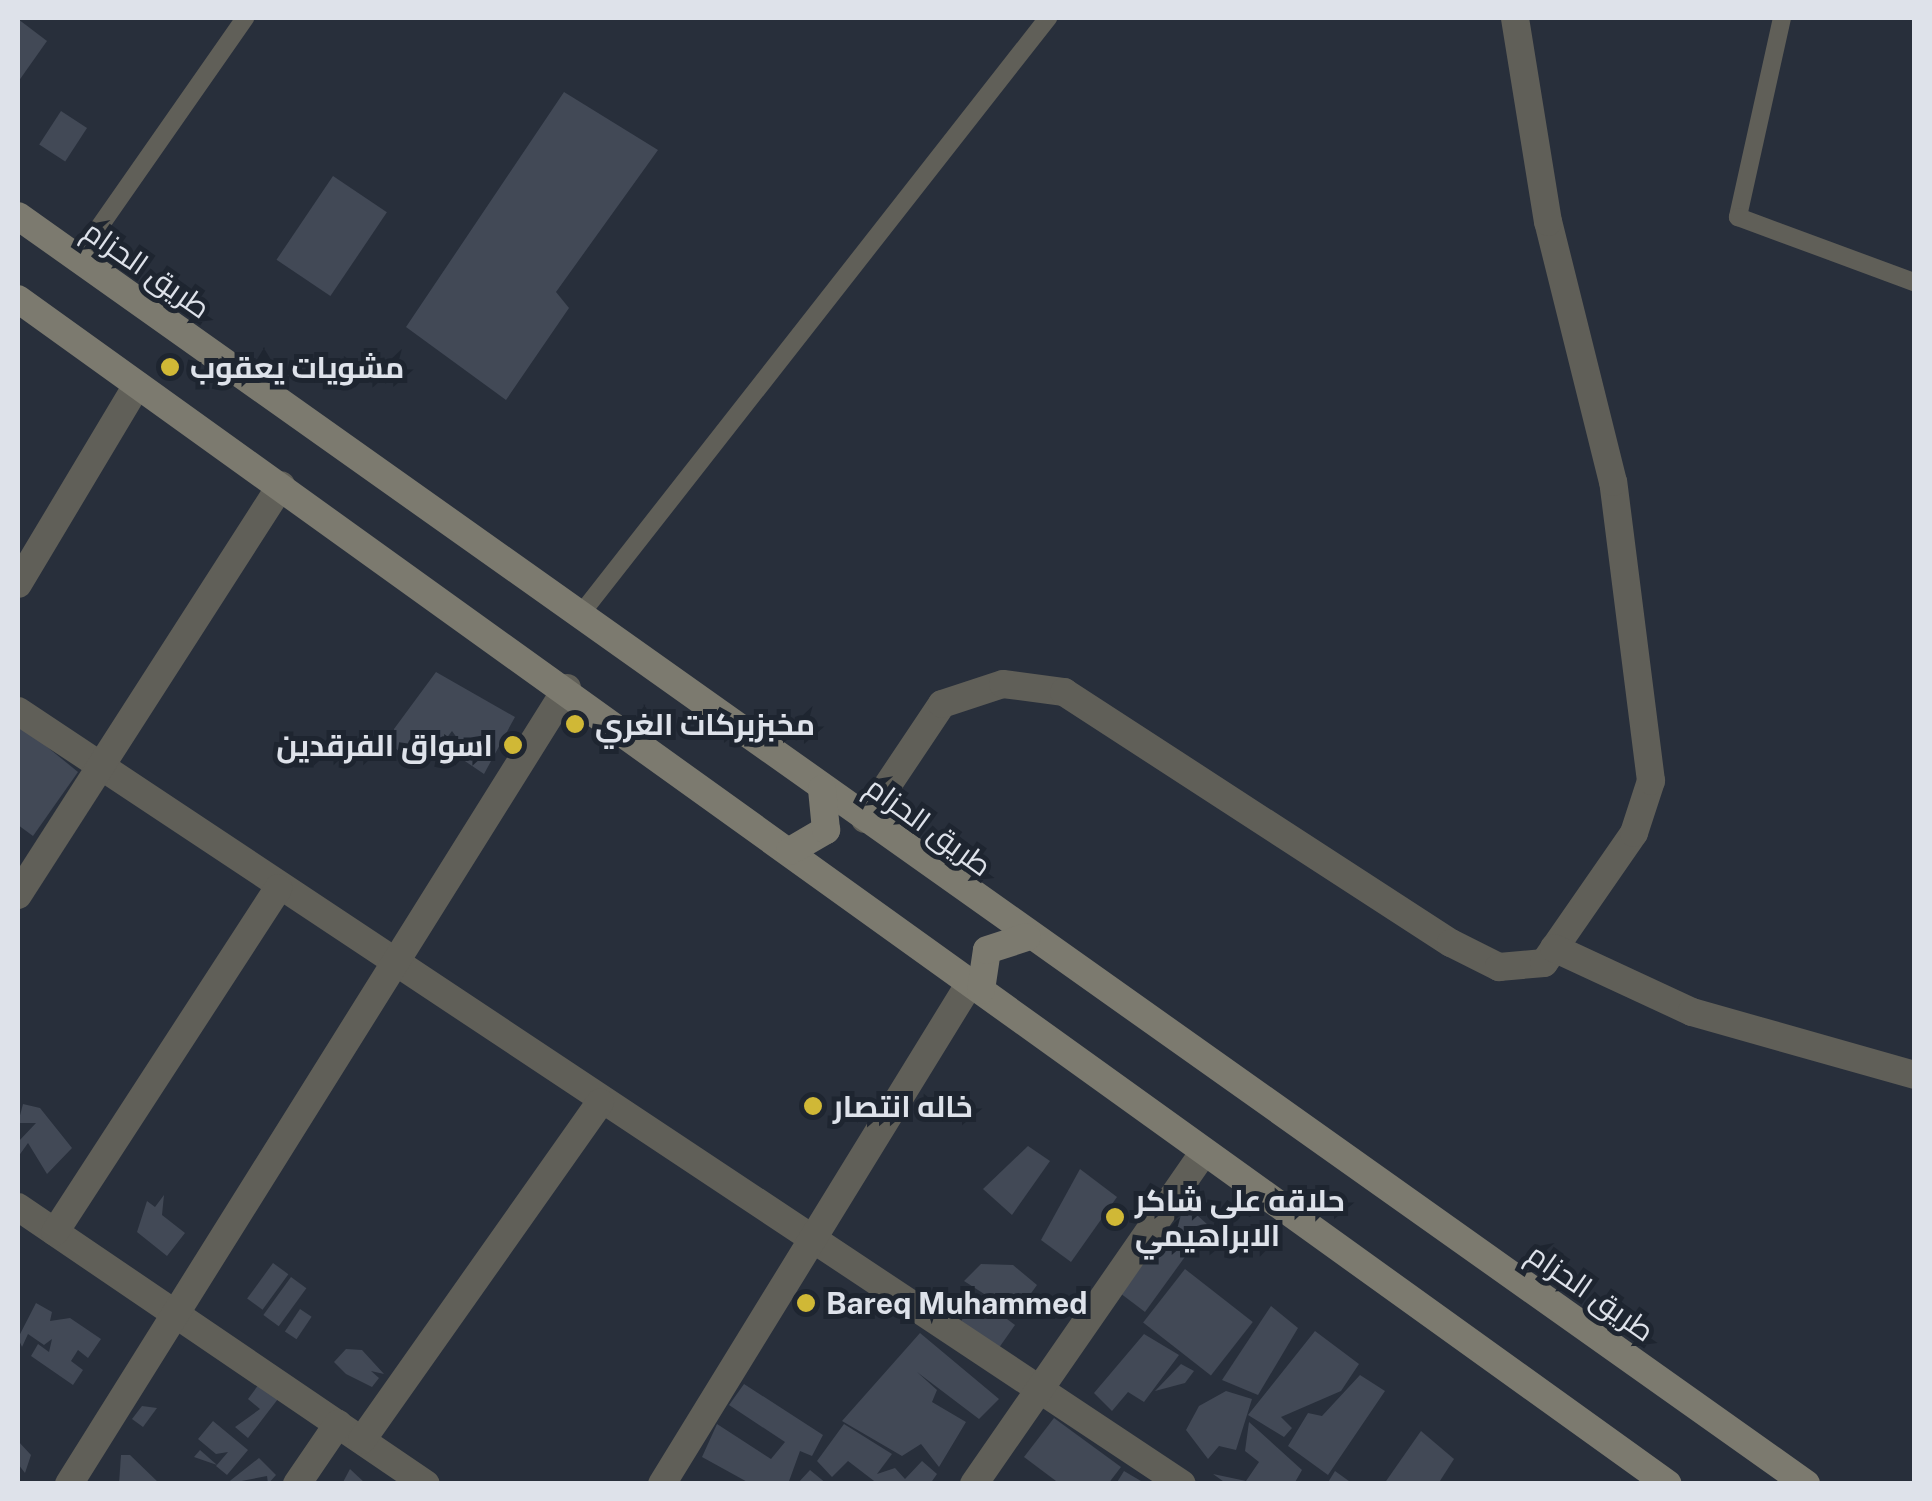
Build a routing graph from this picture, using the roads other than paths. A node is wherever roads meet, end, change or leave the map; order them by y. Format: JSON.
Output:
{"nodes":[{"id":1,"x":245,"y":18,"type":"edge"},
{"id":2,"x":1048,"y":18,"type":"edge"},
{"id":3,"x":1515,"y":18,"type":"edge"},
{"id":4,"x":1782,"y":18,"type":"edge"},
{"id":5,"x":18,"y":216,"type":"edge"},
{"id":6,"x":78,"y":259,"type":"junction"},
{"id":7,"x":1914,"y":282,"type":"edge"},
{"id":8,"x":18,"y":299,"type":"edge"},
{"id":9,"x":138,"y":384,"type":"junction"},
{"id":10,"x":281,"y":486,"type":"junction"},
{"id":11,"x":18,"y":584,"type":"edge"},
{"id":12,"x":580,"y":616,"type":"junction"},
{"id":13,"x":566,"y":688,"type":"junction"},
{"id":14,"x":18,"y":711,"type":"edge"},
{"id":15,"x":99,"y":766,"type":"junction"},
{"id":16,"x":822,"y":789,"type":"junction"},
{"id":17,"x":865,"y":820,"type":"junction"},
{"id":18,"x":790,"y":851,"type":"junction"},
{"id":19,"x":278,"y":888,"type":"junction"},
{"id":20,"x":18,"y":895,"type":"edge"},
{"id":21,"x":1027,"y":937,"type":"junction"},
{"id":22,"x":1554,"y":948,"type":"junction"},
{"id":23,"x":392,"y":966,"type":"junction"},
{"id":24,"x":976,"y":987,"type":"junction"},
{"id":25,"x":1914,"y":1076,"type":"edge"},
{"id":26,"x":600,"y":1102,"type":"junction"},
{"id":27,"x":1202,"y":1153,"type":"junction"},
{"id":28,"x":18,"y":1206,"type":"edge"},
{"id":29,"x":54,"y":1232,"type":"junction"},
{"id":30,"x":812,"y":1240,"type":"junction"},
{"id":31,"x":176,"y":1314,"type":"junction"},
{"id":32,"x":1038,"y":1389,"type":"junction"},
{"id":33,"x":338,"y":1424,"type":"junction"},
{"id":34,"x":362,"y":1440,"type":"junction"},
{"id":35,"x":1795,"y":1478,"type":"edge"},
{"id":36,"x":984,"y":1480,"type":"edge"},
{"id":37,"x":69,"y":1484,"type":"edge"},
{"id":38,"x":297,"y":1484,"type":"edge"},
{"id":39,"x":426,"y":1484,"type":"edge"},
{"id":40,"x":662,"y":1484,"type":"edge"},
{"id":41,"x":1182,"y":1484,"type":"edge"},
{"id":42,"x":1668,"y":1484,"type":"edge"}],
"edges":[{"from":1,"to":6,"type":"lane"},
{"from":2,"to":12,"type":"lane"},
{"from":3,"to":22,"type":"street"},
{"from":4,"to":7,"type":"lane"},
{"from":5,"to":6,"type":"main road","name":"طريق الحزام"},
{"from":6,"to":12,"type":"main road","name":"طريق الحزام"},
{"from":8,"to":9,"type":"main road"},
{"from":9,"to":10,"type":"main road"},
{"from":9,"to":11,"type":"street"},
{"from":10,"to":13,"type":"main road"},
{"from":10,"to":15,"type":"street"},
{"from":12,"to":16,"type":"main road","name":"طريق الحزام"},
{"from":13,"to":18,"type":"main road"},
{"from":13,"to":23,"type":"street"},
{"from":14,"to":15,"type":"street"},
{"from":15,"to":19,"type":"street"},
{"from":15,"to":20,"type":"street"},
{"from":16,"to":17,"type":"main road","name":"طريق الحزام"},
{"from":16,"to":18,"type":"main road"},
{"from":17,"to":21,"type":"main road","name":"طريق الحزام"},
{"from":17,"to":22,"type":"street"},
{"from":18,"to":24,"type":"main road"},
{"from":19,"to":23,"type":"street"},
{"from":19,"to":29,"type":"street"},
{"from":21,"to":24,"type":"main road"},
{"from":21,"to":35,"type":"main road","name":"طريق الحزام"},
{"from":22,"to":25,"type":"street"},
{"from":23,"to":26,"type":"street"},
{"from":23,"to":31,"type":"street"},
{"from":24,"to":27,"type":"main road"},
{"from":24,"to":30,"type":"street"},
{"from":26,"to":30,"type":"street"},
{"from":26,"to":34,"type":"street"},
{"from":27,"to":32,"type":"street"},
{"from":27,"to":42,"type":"main road"},
{"from":28,"to":29,"type":"street"},
{"from":29,"to":31,"type":"street"},
{"from":30,"to":32,"type":"street"},
{"from":30,"to":40,"type":"street"},
{"from":31,"to":33,"type":"street"},
{"from":31,"to":37,"type":"street"},
{"from":32,"to":36,"type":"street"},
{"from":32,"to":41,"type":"street"},
{"from":33,"to":34,"type":"street"},
{"from":33,"to":38,"type":"street"},
{"from":34,"to":39,"type":"street"}]}
